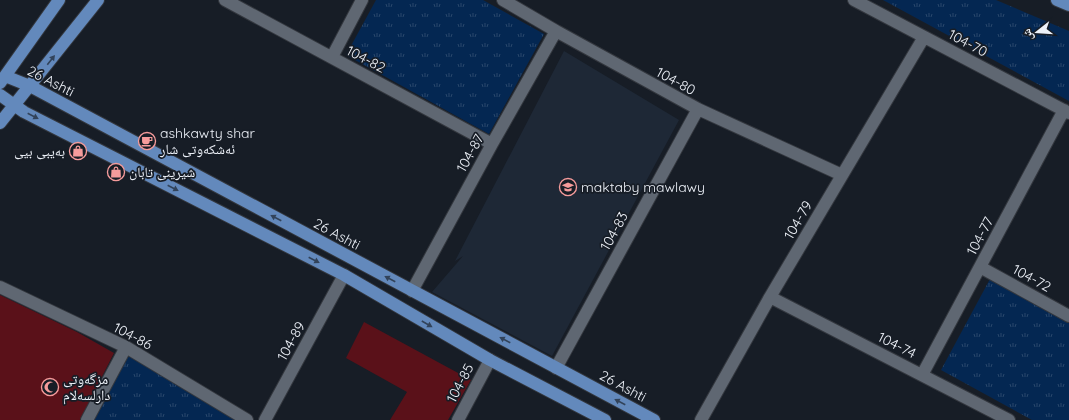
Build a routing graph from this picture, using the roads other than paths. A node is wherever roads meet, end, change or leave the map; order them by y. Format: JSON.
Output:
{"nodes":[{"id":1,"x":59,"y":0,"type":"edge"},
{"id":2,"x":98,"y":0,"type":"edge"},
{"id":3,"x":225,"y":0,"type":"edge"},
{"id":4,"x":362,"y":0,"type":"edge"},
{"id":5,"x":503,"y":0,"type":"edge"},
{"id":6,"x":854,"y":0,"type":"edge"},
{"id":7,"x":1057,"y":0,"type":"edge"},
{"id":8,"x":1069,"y":5,"type":"edge"},
{"id":9,"x":556,"y":31,"type":"junction"},
{"id":10,"x":924,"y":37,"type":"junction"},
{"id":11,"x":332,"y":57,"type":"junction"},
{"id":12,"x":2,"y":77,"type":"edge"},
{"id":13,"x":30,"y":86,"type":"junction"},
{"id":14,"x":0,"y":95,"type":"edge"},
{"id":15,"x":14,"y":106,"type":"junction"},
{"id":16,"x":698,"y":109,"type":"junction"},
{"id":17,"x":1066,"y":112,"type":"edge"},
{"id":18,"x":0,"y":123,"type":"edge"},
{"id":19,"x":492,"y":144,"type":"junction"},
{"id":20,"x":842,"y":175,"type":"junction"},
{"id":21,"x":980,"y":267,"type":"junction"},
{"id":22,"x":344,"y":275,"type":"junction"},
{"id":23,"x":0,"y":287,"type":"edge"},
{"id":24,"x":412,"y":291,"type":"junction"},
{"id":25,"x":770,"y":297,"type":"junction"},
{"id":26,"x":1069,"y":316,"type":"edge"},
{"id":27,"x":126,"y":347,"type":"junction"},
{"id":28,"x":490,"y":360,"type":"junction"},
{"id":29,"x":556,"y":368,"type":"junction"},
{"id":30,"x":922,"y":375,"type":"junction"},
{"id":31,"x":87,"y":420,"type":"edge"},
{"id":32,"x":247,"y":420,"type":"edge"},
{"id":33,"x":265,"y":420,"type":"edge"},
{"id":34,"x":458,"y":420,"type":"edge"},
{"id":35,"x":605,"y":420,"type":"edge"},
{"id":36,"x":654,"y":420,"type":"edge"},
{"id":37,"x":701,"y":420,"type":"edge"},
{"id":38,"x":1009,"y":420,"type":"edge"}],
"edges":[{"from":1,"to":12,"type":"main road"},
{"from":13,"to":2,"type":"main road","one_way":true},
{"from":3,"to":11,"type":"street","name":"104-82"},
{"from":4,"to":11,"type":"street"},
{"from":5,"to":9,"type":"street","name":"104-80"},
{"from":6,"to":10,"type":"street","name":"104-70"},
{"from":7,"to":8,"type":"main road"},
{"from":9,"to":16,"type":"street","name":"104-80"},
{"from":9,"to":19,"type":"street","name":"104-87"},
{"from":10,"to":17,"type":"street","name":"104-70"},
{"from":10,"to":20,"type":"street","name":"104-79"},
{"from":11,"to":19,"type":"street","name":"104-82"},
{"from":12,"to":13,"type":"main road","name":"26 Ashti"},
{"from":13,"to":15,"type":"main road"},
{"from":24,"to":13,"type":"main road","name":"26 Ashti","one_way":true},
{"from":14,"to":15,"type":"main road"},
{"from":15,"to":18,"type":"main road"},
{"from":15,"to":22,"type":"main road","one_way":true},
{"from":16,"to":20,"type":"street","name":"104-80"},
{"from":16,"to":29,"type":"street","name":"104-83"},
{"from":17,"to":21,"type":"street","name":"104-77"},
{"from":19,"to":24,"type":"street","name":"104-87"},
{"from":20,"to":25,"type":"street","name":"104-79"},
{"from":21,"to":26,"type":"street","name":"104-72"},
{"from":21,"to":30,"type":"street","name":"104-77"},
{"from":22,"to":28,"type":"main road","one_way":true},
{"from":22,"to":33,"type":"street","name":"104-89"},
{"from":23,"to":27,"type":"street","name":"104-86"},
{"from":29,"to":24,"type":"main road","name":"26 Ashti","one_way":true},
{"from":25,"to":30,"type":"street","name":"104-74"},
{"from":25,"to":37,"type":"street","name":"104-79"},
{"from":27,"to":31,"type":"street"},
{"from":27,"to":32,"type":"street","name":"104-86"},
{"from":28,"to":34,"type":"street","name":"104-85"},
{"from":28,"to":35,"type":"main road"},
{"from":36,"to":29,"type":"main road","name":"26 Ashti","one_way":true},
{"from":30,"to":38,"type":"street","name":"104-74"}]}
